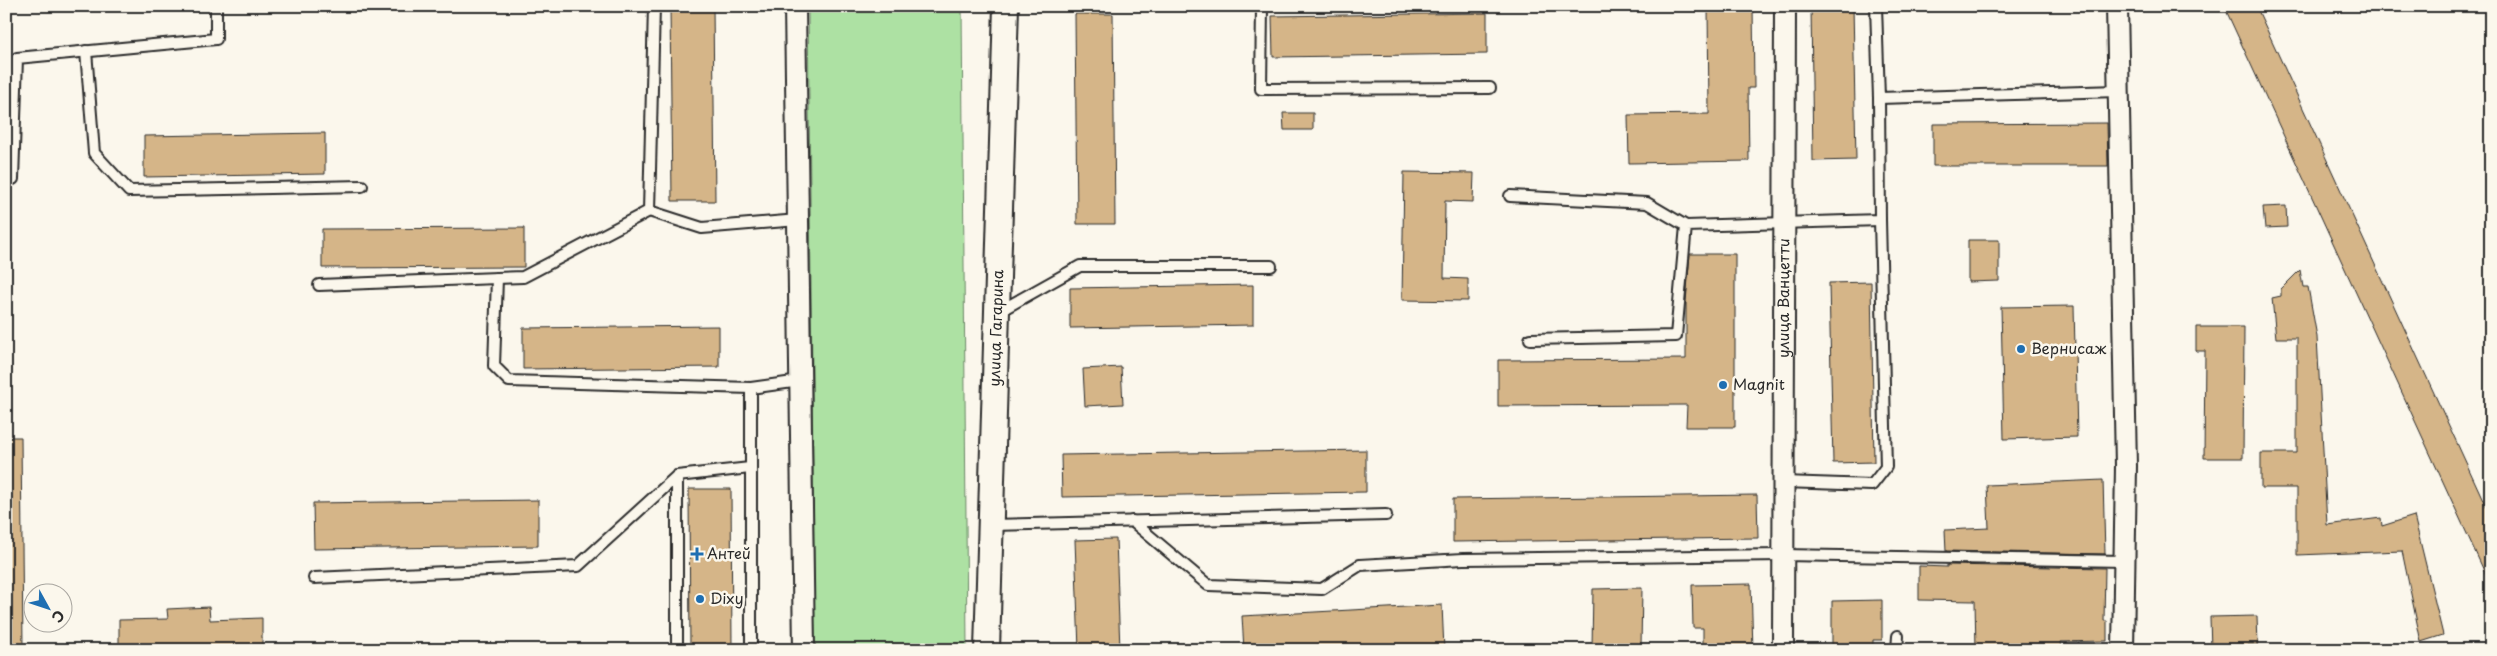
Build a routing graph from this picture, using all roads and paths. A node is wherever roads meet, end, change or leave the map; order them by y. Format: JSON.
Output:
{"nodes":[{"id":1,"x":216,"y":6,"type":"edge"},
{"id":2,"x":654,"y":6,"type":"edge"},
{"id":3,"x":795,"y":6,"type":"edge"},
{"id":4,"x":1006,"y":6,"type":"edge"},
{"id":5,"x":1262,"y":6,"type":"edge"},
{"id":6,"x":1785,"y":6,"type":"edge"},
{"id":7,"x":1876,"y":6,"type":"edge"},
{"id":8,"x":2116,"y":6,"type":"edge"},
{"id":9,"x":86,"y":51,"type":"junction"},
{"id":10,"x":11,"y":58,"type":"edge"},
{"id":11,"x":1490,"y":88,"type":"dead end"},
{"id":12,"x":2118,"y":91,"type":"junction"},
{"id":13,"x":1879,"y":98,"type":"junction"},
{"id":14,"x":6,"y":179,"type":"edge"},
{"id":15,"x":362,"y":186,"type":"dead end"},
{"id":16,"x":1510,"y":196,"type":"dead end"},
{"id":17,"x":650,"y":211,"type":"junction"},
{"id":18,"x":798,"y":220,"type":"junction"},
{"id":19,"x":1880,"y":220,"type":"junction"},
{"id":20,"x":1784,"y":224,"type":"junction"},
{"id":21,"x":1686,"y":226,"type":"junction"},
{"id":22,"x":1271,"y":266,"type":"dead end"},
{"id":23,"x":497,"y":278,"type":"junction"},
{"id":24,"x":319,"y":285,"type":"dead end"},
{"id":25,"x":997,"y":313,"type":"junction"},
{"id":26,"x":1530,"y":339,"type":"dead end"},
{"id":27,"x":800,"y":381,"type":"junction"},
{"id":28,"x":751,"y":388,"type":"junction"},
{"id":29,"x":750,"y":468,"type":"junction"},
{"id":30,"x":677,"y":476,"type":"junction"},
{"id":31,"x":1784,"y":482,"type":"junction"},
{"id":32,"x":1386,"y":516,"type":"dead end"},
{"id":33,"x":1132,"y":521,"type":"junction"},
{"id":34,"x":990,"y":525,"type":"junction"},
{"id":35,"x":1783,"y":555,"type":"junction"},
{"id":36,"x":2124,"y":561,"type":"junction"},
{"id":37,"x":314,"y":578,"type":"dead end"},
{"id":38,"x":1898,"y":636,"type":"dead end"},
{"id":39,"x":676,"y":650,"type":"edge"},
{"id":40,"x":751,"y":650,"type":"edge"},
{"id":41,"x":804,"y":650,"type":"edge"},
{"id":42,"x":987,"y":650,"type":"edge"},
{"id":43,"x":1783,"y":650,"type":"edge"},
{"id":44,"x":1897,"y":650,"type":"edge"},
{"id":45,"x":2123,"y":650,"type":"edge"}],
"edges":[{"from":1,"to":9,"type":"lane"},
{"from":2,"to":17,"type":"lane"},
{"from":3,"to":18,"type":"street"},
{"from":4,"to":25,"type":"street","name":"улица Гагарина"},
{"from":5,"to":11,"type":"lane"},
{"from":6,"to":20,"type":"street","name":"улица Ванцетти"},
{"from":7,"to":13,"type":"lane"},
{"from":8,"to":12,"type":"street"},
{"from":9,"to":10,"type":"lane"},
{"from":9,"to":15,"type":"lane"},
{"from":10,"to":14,"type":"lane"},
{"from":12,"to":13,"type":"lane"},
{"from":12,"to":36,"type":"street"},
{"from":13,"to":19,"type":"lane"},
{"from":16,"to":21,"type":"lane"},
{"from":17,"to":18,"type":"lane"},
{"from":17,"to":23,"type":"lane"},
{"from":18,"to":27,"type":"street"},
{"from":19,"to":20,"type":"lane"},
{"from":19,"to":31,"type":"lane"},
{"from":20,"to":21,"type":"lane"},
{"from":20,"to":31,"type":"street","name":"улица Ванцетти"},
{"from":21,"to":26,"type":"lane"},
{"from":22,"to":25,"type":"lane"},
{"from":23,"to":24,"type":"lane"},
{"from":23,"to":28,"type":"lane"},
{"from":25,"to":34,"type":"street","name":"улица Гагарина"},
{"from":27,"to":28,"type":"lane"},
{"from":27,"to":41,"type":"street"},
{"from":28,"to":29,"type":"lane"},
{"from":29,"to":30,"type":"lane"},
{"from":29,"to":40,"type":"lane"},
{"from":30,"to":37,"type":"lane"},
{"from":30,"to":39,"type":"lane"},
{"from":31,"to":35,"type":"street","name":"улица Ванцетти"},
{"from":32,"to":33,"type":"lane"},
{"from":33,"to":34,"type":"lane"},
{"from":33,"to":35,"type":"lane"},
{"from":34,"to":42,"type":"street","name":"улица Гагарина"},
{"from":35,"to":36,"type":"lane"},
{"from":35,"to":43,"type":"street","name":"улица Ванцетти"},
{"from":36,"to":45,"type":"street"},
{"from":38,"to":44,"type":"lane"}]}
